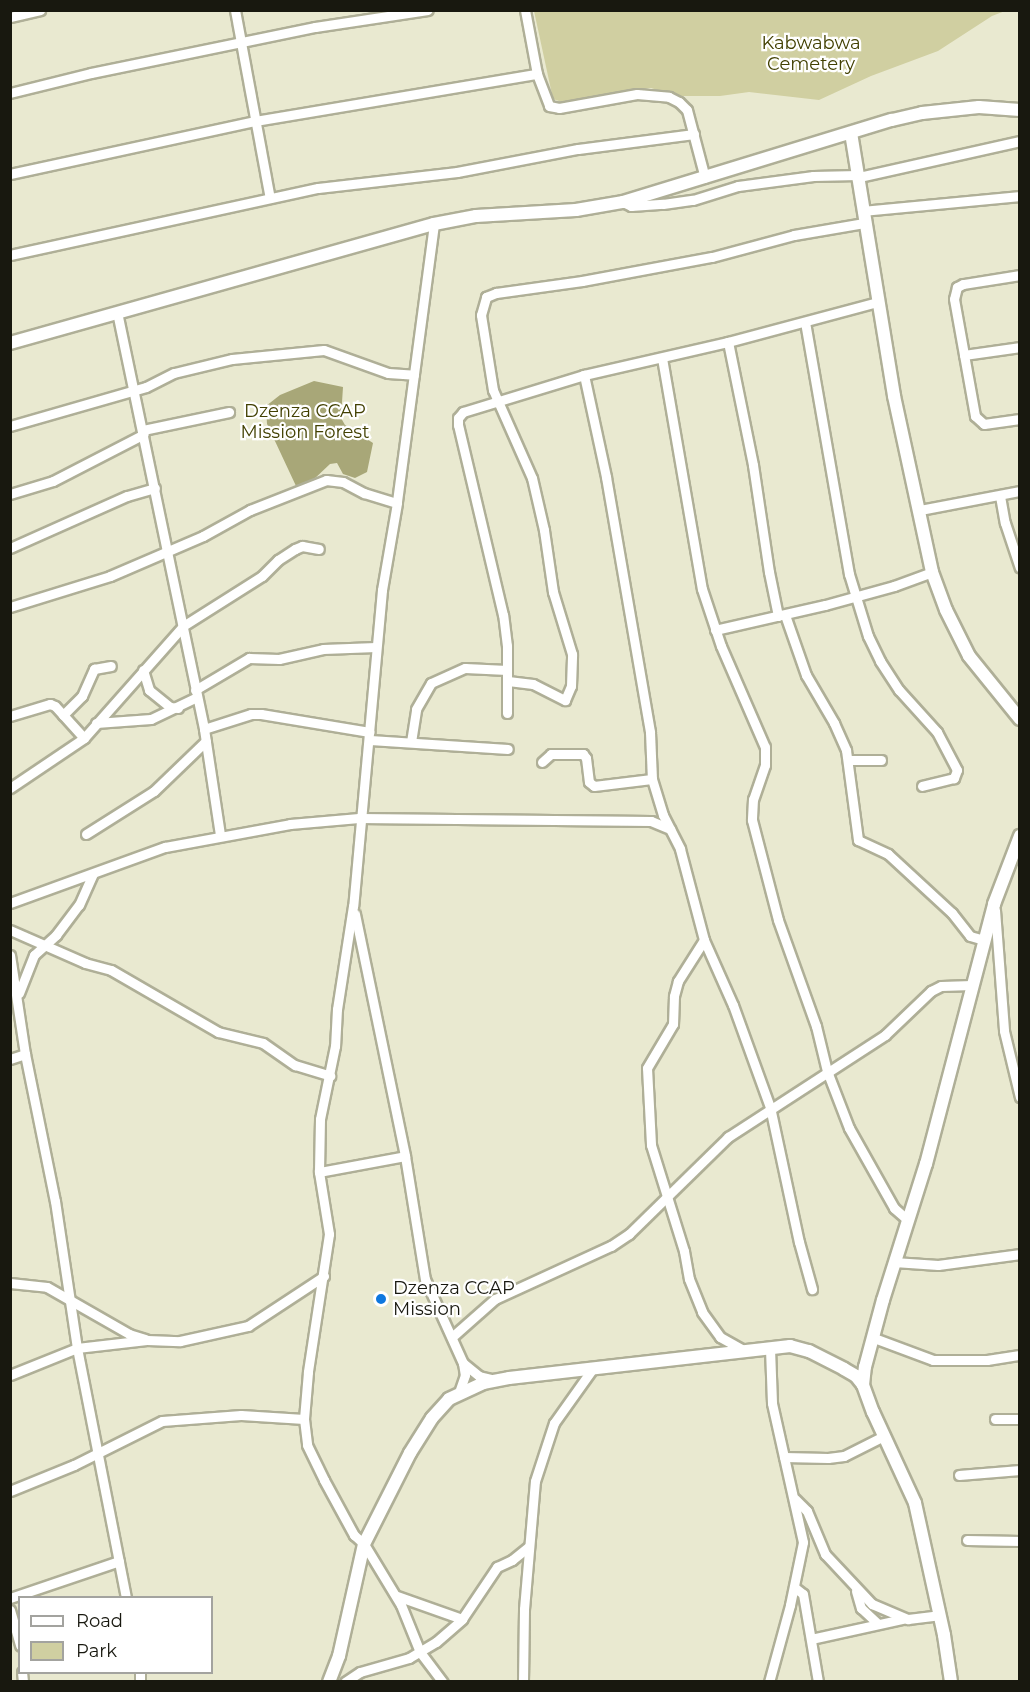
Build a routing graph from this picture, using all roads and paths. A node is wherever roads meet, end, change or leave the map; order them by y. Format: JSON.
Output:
{"nodes":[{"id":1,"x":40,"y":10,"type":"edge"},
{"id":2,"x":235,"y":10,"type":"edge"},
{"id":3,"x":428,"y":10,"type":"edge"},
{"id":4,"x":525,"y":10,"type":"edge"},
{"id":5,"x":10,"y":17,"type":"edge"},
{"id":6,"x":241,"y":43,"type":"junction"},
{"id":7,"x":537,"y":74,"type":"junction"},
{"id":8,"x":10,"y":93,"type":"edge"},
{"id":9,"x":1020,"y":110,"type":"edge"},
{"id":10,"x":255,"y":121,"type":"junction"},
{"id":11,"x":850,"y":133,"type":"junction"},
{"id":12,"x":694,"y":134,"type":"junction"},
{"id":13,"x":1020,"y":141,"type":"edge"},
{"id":14,"x":10,"y":174,"type":"edge"},
{"id":15,"x":859,"y":176,"type":"junction"},
{"id":16,"x":705,"y":178,"type":"junction"},
{"id":17,"x":1020,"y":196,"type":"edge"},
{"id":18,"x":270,"y":198,"type":"junction"},
{"id":19,"x":623,"y":202,"type":"junction"},
{"id":20,"x":863,"y":217,"type":"junction"},
{"id":21,"x":434,"y":224,"type":"junction"},
{"id":22,"x":10,"y":255,"type":"edge"},
{"id":23,"x":1020,"y":275,"type":"edge"},
{"id":24,"x":877,"y":302,"type":"junction"},
{"id":25,"x":117,"y":312,"type":"junction"},
{"id":26,"x":805,"y":322,"type":"junction"},
{"id":27,"x":728,"y":342,"type":"junction"},
{"id":28,"x":10,"y":343,"type":"edge"},
{"id":29,"x":1020,"y":347,"type":"edge"},
{"id":30,"x":964,"y":355,"type":"junction"},
{"id":31,"x":662,"y":358,"type":"junction"},
{"id":32,"x":414,"y":375,"type":"junction"},
{"id":33,"x":584,"y":375,"type":"junction"},
{"id":34,"x":135,"y":389,"type":"junction"},
{"id":35,"x":498,"y":403,"type":"junction"},
{"id":36,"x":229,"y":412,"type":"dead end"},
{"id":37,"x":1020,"y":418,"type":"edge"},
{"id":38,"x":10,"y":426,"type":"edge"},
{"id":39,"x":144,"y":432,"type":"junction"},
{"id":40,"x":155,"y":488,"type":"junction"},
{"id":41,"x":1020,"y":491,"type":"edge"},
{"id":42,"x":10,"y":494,"type":"edge"},
{"id":43,"x":1000,"y":496,"type":"junction"},
{"id":44,"x":397,"y":503,"type":"junction"},
{"id":45,"x":920,"y":510,"type":"junction"},
{"id":46,"x":10,"y":548,"type":"edge"},
{"id":47,"x":319,"y":549,"type":"dead end"},
{"id":48,"x":167,"y":551,"type":"junction"},
{"id":49,"x":1020,"y":568,"type":"edge"},
{"id":50,"x":932,"y":572,"type":"junction"},
{"id":51,"x":856,"y":597,"type":"junction"},
{"id":52,"x":10,"y":607,"type":"edge"},
{"id":53,"x":782,"y":615,"type":"junction"},
{"id":54,"x":183,"y":626,"type":"junction"},
{"id":55,"x":715,"y":630,"type":"junction"},
{"id":56,"x":375,"y":647,"type":"junction"},
{"id":57,"x":111,"y":666,"type":"dead end"},
{"id":58,"x":143,"y":670,"type":"junction"},
{"id":59,"x":507,"y":670,"type":"junction"},
{"id":60,"x":508,"y":681,"type":"junction"},
{"id":61,"x":196,"y":693,"type":"junction"},
{"id":62,"x":178,"y":708,"type":"junction"},
{"id":63,"x":507,"y":713,"type":"dead end"},
{"id":64,"x":63,"y":715,"type":"junction"},
{"id":65,"x":10,"y":716,"type":"edge"},
{"id":66,"x":1020,"y":719,"type":"edge"},
{"id":67,"x":96,"y":723,"type":"junction"},
{"id":68,"x":204,"y":729,"type":"junction"},
{"id":69,"x":370,"y":736,"type":"junction"},
{"id":70,"x":84,"y":738,"type":"junction"},
{"id":71,"x":206,"y":741,"type":"junction"},
{"id":72,"x":411,"y":742,"type":"junction"},
{"id":73,"x":508,"y":749,"type":"dead end"},
{"id":74,"x":881,"y":759,"type":"dead end"},
{"id":75,"x":848,"y":760,"type":"junction"},
{"id":76,"x":542,"y":762,"type":"dead end"},
{"id":77,"x":652,"y":779,"type":"junction"},
{"id":78,"x":922,"y":786,"type":"dead end"},
{"id":79,"x":10,"y":788,"type":"edge"},
{"id":80,"x":359,"y":818,"type":"junction"},
{"id":81,"x":670,"y":829,"type":"junction"},
{"id":82,"x":86,"y":834,"type":"dead end"},
{"id":83,"x":220,"y":835,"type":"junction"},
{"id":84,"x":1020,"y":836,"type":"edge"},
{"id":85,"x":93,"y":874,"type":"junction"},
{"id":86,"x":10,"y":903,"type":"edge"},
{"id":87,"x":994,"y":904,"type":"junction"},
{"id":88,"x":353,"y":906,"type":"junction"},
{"id":89,"x":10,"y":930,"type":"edge"},
{"id":90,"x":704,"y":940,"type":"junction"},
{"id":91,"x":984,"y":940,"type":"junction"},
{"id":92,"x":44,"y":944,"type":"junction"},
{"id":93,"x":10,"y":956,"type":"edge"},
{"id":94,"x":13,"y":978,"type":"edge"},
{"id":95,"x":972,"y":985,"type":"junction"},
{"id":96,"x":18,"y":995,"type":"junction"},
{"id":97,"x":25,"y":1054,"type":"junction"},
{"id":98,"x":10,"y":1059,"type":"edge"},
{"id":99,"x":1015,"y":1062,"type":"edge"},
{"id":100,"x":827,"y":1071,"type":"junction"},
{"id":101,"x":330,"y":1076,"type":"junction"},
{"id":102,"x":1020,"y":1097,"type":"edge"},
{"id":103,"x":770,"y":1107,"type":"junction"},
{"id":104,"x":405,"y":1156,"type":"junction"},
{"id":105,"x":319,"y":1172,"type":"junction"},
{"id":106,"x":667,"y":1196,"type":"junction"},
{"id":107,"x":908,"y":1220,"type":"junction"},
{"id":108,"x":1020,"y":1254,"type":"edge"},
{"id":109,"x":894,"y":1262,"type":"junction"},
{"id":110,"x":324,"y":1276,"type":"junction"},
{"id":111,"x":10,"y":1283,"type":"edge"},
{"id":112,"x":812,"y":1289,"type":"dead end"},
{"id":113,"x":69,"y":1301,"type":"junction"},
{"id":114,"x":453,"y":1336,"type":"junction"},
{"id":115,"x":874,"y":1338,"type":"junction"},
{"id":116,"x":147,"y":1340,"type":"junction"},
{"id":117,"x":77,"y":1348,"type":"junction"},
{"id":118,"x":770,"y":1348,"type":"junction"},
{"id":119,"x":747,"y":1352,"type":"junction"},
{"id":120,"x":1020,"y":1354,"type":"edge"},
{"id":121,"x":463,"y":1363,"type":"junction"},
{"id":122,"x":591,"y":1371,"type":"junction"},
{"id":123,"x":10,"y":1375,"type":"edge"},
{"id":124,"x":496,"y":1380,"type":"junction"},
{"id":125,"x":863,"y":1385,"type":"junction"},
{"id":126,"x":459,"y":1392,"type":"junction"},
{"id":127,"x":304,"y":1419,"type":"junction"},
{"id":128,"x":995,"y":1419,"type":"dead end"},
{"id":129,"x":1020,"y":1419,"type":"edge"},
{"id":130,"x":884,"y":1436,"type":"junction"},
{"id":131,"x":98,"y":1451,"type":"junction"},
{"id":132,"x":784,"y":1457,"type":"junction"},
{"id":133,"x":1020,"y":1470,"type":"edge"},
{"id":134,"x":959,"y":1475,"type":"dead end"},
{"id":135,"x":10,"y":1491,"type":"edge"},
{"id":136,"x":795,"y":1499,"type":"junction"},
{"id":137,"x":968,"y":1540,"type":"dead end"},
{"id":138,"x":1020,"y":1540,"type":"edge"},
{"id":139,"x":364,"y":1544,"type":"junction"},
{"id":140,"x":529,"y":1546,"type":"junction"},
{"id":141,"x":119,"y":1561,"type":"junction"},
{"id":142,"x":794,"y":1587,"type":"junction"},
{"id":143,"x":856,"y":1589,"type":"junction"},
{"id":144,"x":395,"y":1595,"type":"junction"},
{"id":145,"x":126,"y":1596,"type":"edge"},
{"id":146,"x":10,"y":1598,"type":"edge"},
{"id":147,"x":861,"y":1608,"type":"junction"},
{"id":148,"x":10,"y":1610,"type":"edge"},
{"id":149,"x":939,"y":1616,"type":"junction"},
{"id":150,"x":462,"y":1619,"type":"junction"},
{"id":151,"x":908,"y":1619,"type":"junction"},
{"id":152,"x":877,"y":1623,"type":"junction"},
{"id":153,"x":858,"y":1628,"type":"junction"},
{"id":154,"x":811,"y":1639,"type":"junction"},
{"id":155,"x":18,"y":1640,"type":"edge"},
{"id":156,"x":420,"y":1652,"type":"junction"},
{"id":157,"x":329,"y":1682,"type":"edge"},
{"id":158,"x":345,"y":1682,"type":"edge"},
{"id":159,"x":443,"y":1682,"type":"edge"},
{"id":160,"x":523,"y":1682,"type":"edge"},
{"id":161,"x":769,"y":1682,"type":"edge"},
{"id":162,"x":818,"y":1682,"type":"edge"},
{"id":163,"x":951,"y":1682,"type":"edge"}],
"edges":[{"from":1,"to":5,"type":"street"},
{"from":2,"to":6,"type":"street"},
{"from":3,"to":6,"type":"street"},
{"from":4,"to":7,"type":"street"},
{"from":6,"to":8,"type":"street"},
{"from":6,"to":10,"type":"street"},
{"from":7,"to":10,"type":"street"},
{"from":7,"to":12,"type":"street"},
{"from":9,"to":11,"type":"street"},
{"from":10,"to":14,"type":"street"},
{"from":10,"to":18,"type":"street"},
{"from":11,"to":15,"type":"street"},
{"from":11,"to":16,"type":"street"},
{"from":12,"to":16,"type":"street"},
{"from":12,"to":18,"type":"street"},
{"from":13,"to":15,"type":"street"},
{"from":15,"to":19,"type":"street"},
{"from":15,"to":20,"type":"street"},
{"from":16,"to":19,"type":"street"},
{"from":17,"to":20,"type":"street"},
{"from":18,"to":22,"type":"street"},
{"from":19,"to":21,"type":"street"},
{"from":20,"to":24,"type":"street"},
{"from":20,"to":35,"type":"street"},
{"from":21,"to":25,"type":"street"},
{"from":21,"to":32,"type":"street"},
{"from":23,"to":30,"type":"street"},
{"from":24,"to":26,"type":"street"},
{"from":24,"to":45,"type":"street"},
{"from":25,"to":28,"type":"street"},
{"from":25,"to":34,"type":"street"},
{"from":26,"to":27,"type":"street"},
{"from":26,"to":51,"type":"street"},
{"from":27,"to":31,"type":"street"},
{"from":27,"to":53,"type":"street"},
{"from":29,"to":30,"type":"street"},
{"from":30,"to":37,"type":"street"},
{"from":31,"to":33,"type":"street"},
{"from":31,"to":55,"type":"street"},
{"from":32,"to":34,"type":"street"},
{"from":32,"to":44,"type":"street"},
{"from":33,"to":35,"type":"street"},
{"from":33,"to":77,"type":"street"},
{"from":34,"to":38,"type":"street"},
{"from":34,"to":39,"type":"street"},
{"from":35,"to":59,"type":"street"},
{"from":35,"to":60,"type":"street"},
{"from":36,"to":39,"type":"street"},
{"from":39,"to":40,"type":"street"},
{"from":39,"to":42,"type":"street"},
{"from":40,"to":46,"type":"street"},
{"from":40,"to":48,"type":"street"},
{"from":41,"to":43,"type":"street"},
{"from":43,"to":45,"type":"street"},
{"from":43,"to":49,"type":"street"},
{"from":44,"to":48,"type":"street"},
{"from":44,"to":56,"type":"street"},
{"from":45,"to":50,"type":"street"},
{"from":47,"to":54,"type":"street"},
{"from":48,"to":52,"type":"street"},
{"from":48,"to":54,"type":"street"},
{"from":50,"to":51,"type":"street"},
{"from":50,"to":66,"type":"street"},
{"from":51,"to":53,"type":"street"},
{"from":51,"to":78,"type":"street"},
{"from":53,"to":55,"type":"street"},
{"from":53,"to":75,"type":"street"},
{"from":54,"to":58,"type":"street"},
{"from":54,"to":61,"type":"street"},
{"from":55,"to":100,"type":"street"},
{"from":56,"to":61,"type":"street"},
{"from":56,"to":69,"type":"street"},
{"from":57,"to":64,"type":"street"},
{"from":58,"to":62,"type":"street"},
{"from":58,"to":67,"type":"street"},
{"from":59,"to":60,"type":"street"},
{"from":59,"to":72,"type":"street"},
{"from":60,"to":63,"type":"street"},
{"from":61,"to":62,"type":"street"},
{"from":61,"to":68,"type":"street"},
{"from":62,"to":67,"type":"street"},
{"from":64,"to":65,"type":"street"},
{"from":64,"to":70,"type":"street"},
{"from":67,"to":70,"type":"street"},
{"from":68,"to":69,"type":"street"},
{"from":68,"to":71,"type":"street"},
{"from":69,"to":72,"type":"street"},
{"from":69,"to":80,"type":"street"},
{"from":70,"to":79,"type":"street"},
{"from":71,"to":82,"type":"street"},
{"from":71,"to":83,"type":"street"},
{"from":72,"to":73,"type":"street"},
{"from":74,"to":75,"type":"street"},
{"from":75,"to":91,"type":"street"},
{"from":76,"to":77,"type":"street"},
{"from":77,"to":81,"type":"street"},
{"from":80,"to":81,"type":"street"},
{"from":80,"to":83,"type":"street"},
{"from":80,"to":88,"type":"street"},
{"from":81,"to":90,"type":"street"},
{"from":83,"to":85,"type":"street"},
{"from":84,"to":87,"type":"street"},
{"from":85,"to":86,"type":"street"},
{"from":85,"to":92,"type":"street"},
{"from":87,"to":91,"type":"street"},
{"from":87,"to":99,"type":"street"},
{"from":88,"to":101,"type":"street"},
{"from":88,"to":104,"type":"street"},
{"from":89,"to":92,"type":"street"},
{"from":90,"to":103,"type":"street"},
{"from":90,"to":106,"type":"street"},
{"from":91,"to":95,"type":"street"},
{"from":92,"to":96,"type":"street"},
{"from":92,"to":101,"type":"street"},
{"from":93,"to":94,"type":"street"},
{"from":94,"to":96,"type":"street"},
{"from":95,"to":100,"type":"street"},
{"from":95,"to":107,"type":"street"},
{"from":96,"to":97,"type":"street"},
{"from":97,"to":98,"type":"street"},
{"from":97,"to":113,"type":"street"},
{"from":99,"to":102,"type":"street"},
{"from":100,"to":103,"type":"street"},
{"from":100,"to":107,"type":"street"},
{"from":101,"to":105,"type":"street"},
{"from":103,"to":106,"type":"street"},
{"from":103,"to":112,"type":"street"},
{"from":104,"to":105,"type":"street"},
{"from":104,"to":114,"type":"street"},
{"from":105,"to":110,"type":"street"},
{"from":106,"to":114,"type":"street"},
{"from":106,"to":119,"type":"street"},
{"from":107,"to":109,"type":"street"},
{"from":108,"to":109,"type":"street"},
{"from":109,"to":115,"type":"street"},
{"from":110,"to":116,"type":"street"},
{"from":110,"to":127,"type":"street"},
{"from":111,"to":113,"type":"street"},
{"from":113,"to":116,"type":"street"},
{"from":113,"to":117,"type":"street"},
{"from":114,"to":121,"type":"street"},
{"from":115,"to":120,"type":"street"},
{"from":115,"to":125,"type":"street"},
{"from":116,"to":117,"type":"street"},
{"from":117,"to":123,"type":"street"},
{"from":117,"to":131,"type":"street"},
{"from":118,"to":119,"type":"street"},
{"from":118,"to":125,"type":"street"},
{"from":118,"to":132,"type":"street"},
{"from":119,"to":122,"type":"street"},
{"from":121,"to":124,"type":"street"},
{"from":121,"to":126,"type":"street"},
{"from":122,"to":124,"type":"street"},
{"from":122,"to":140,"type":"street"},
{"from":124,"to":126,"type":"street"},
{"from":125,"to":130,"type":"street"},
{"from":126,"to":139,"type":"street"},
{"from":127,"to":131,"type":"street"},
{"from":127,"to":139,"type":"street"},
{"from":128,"to":129,"type":"street"},
{"from":130,"to":132,"type":"street"},
{"from":130,"to":149,"type":"street"},
{"from":131,"to":135,"type":"street"},
{"from":131,"to":141,"type":"street"},
{"from":132,"to":136,"type":"street"},
{"from":133,"to":134,"type":"street"},
{"from":136,"to":142,"type":"street"},
{"from":136,"to":143,"type":"street"},
{"from":137,"to":138,"type":"street"},
{"from":139,"to":144,"type":"street"},
{"from":139,"to":157,"type":"street"},
{"from":140,"to":150,"type":"street"},
{"from":140,"to":160,"type":"street"},
{"from":141,"to":145,"type":"street"},
{"from":141,"to":146,"type":"street"},
{"from":142,"to":154,"type":"street"},
{"from":142,"to":161,"type":"street"},
{"from":143,"to":147,"type":"street"},
{"from":143,"to":151,"type":"street"},
{"from":144,"to":150,"type":"street"},
{"from":144,"to":156,"type":"street"},
{"from":147,"to":152,"type":"street"},
{"from":147,"to":153,"type":"street"},
{"from":148,"to":155,"type":"street"},
{"from":149,"to":151,"type":"street"},
{"from":149,"to":163,"type":"street"},
{"from":150,"to":156,"type":"street"},
{"from":151,"to":152,"type":"street"},
{"from":152,"to":153,"type":"street"},
{"from":153,"to":154,"type":"street"},
{"from":154,"to":162,"type":"street"},
{"from":156,"to":158,"type":"street"},
{"from":156,"to":159,"type":"street"}]}
